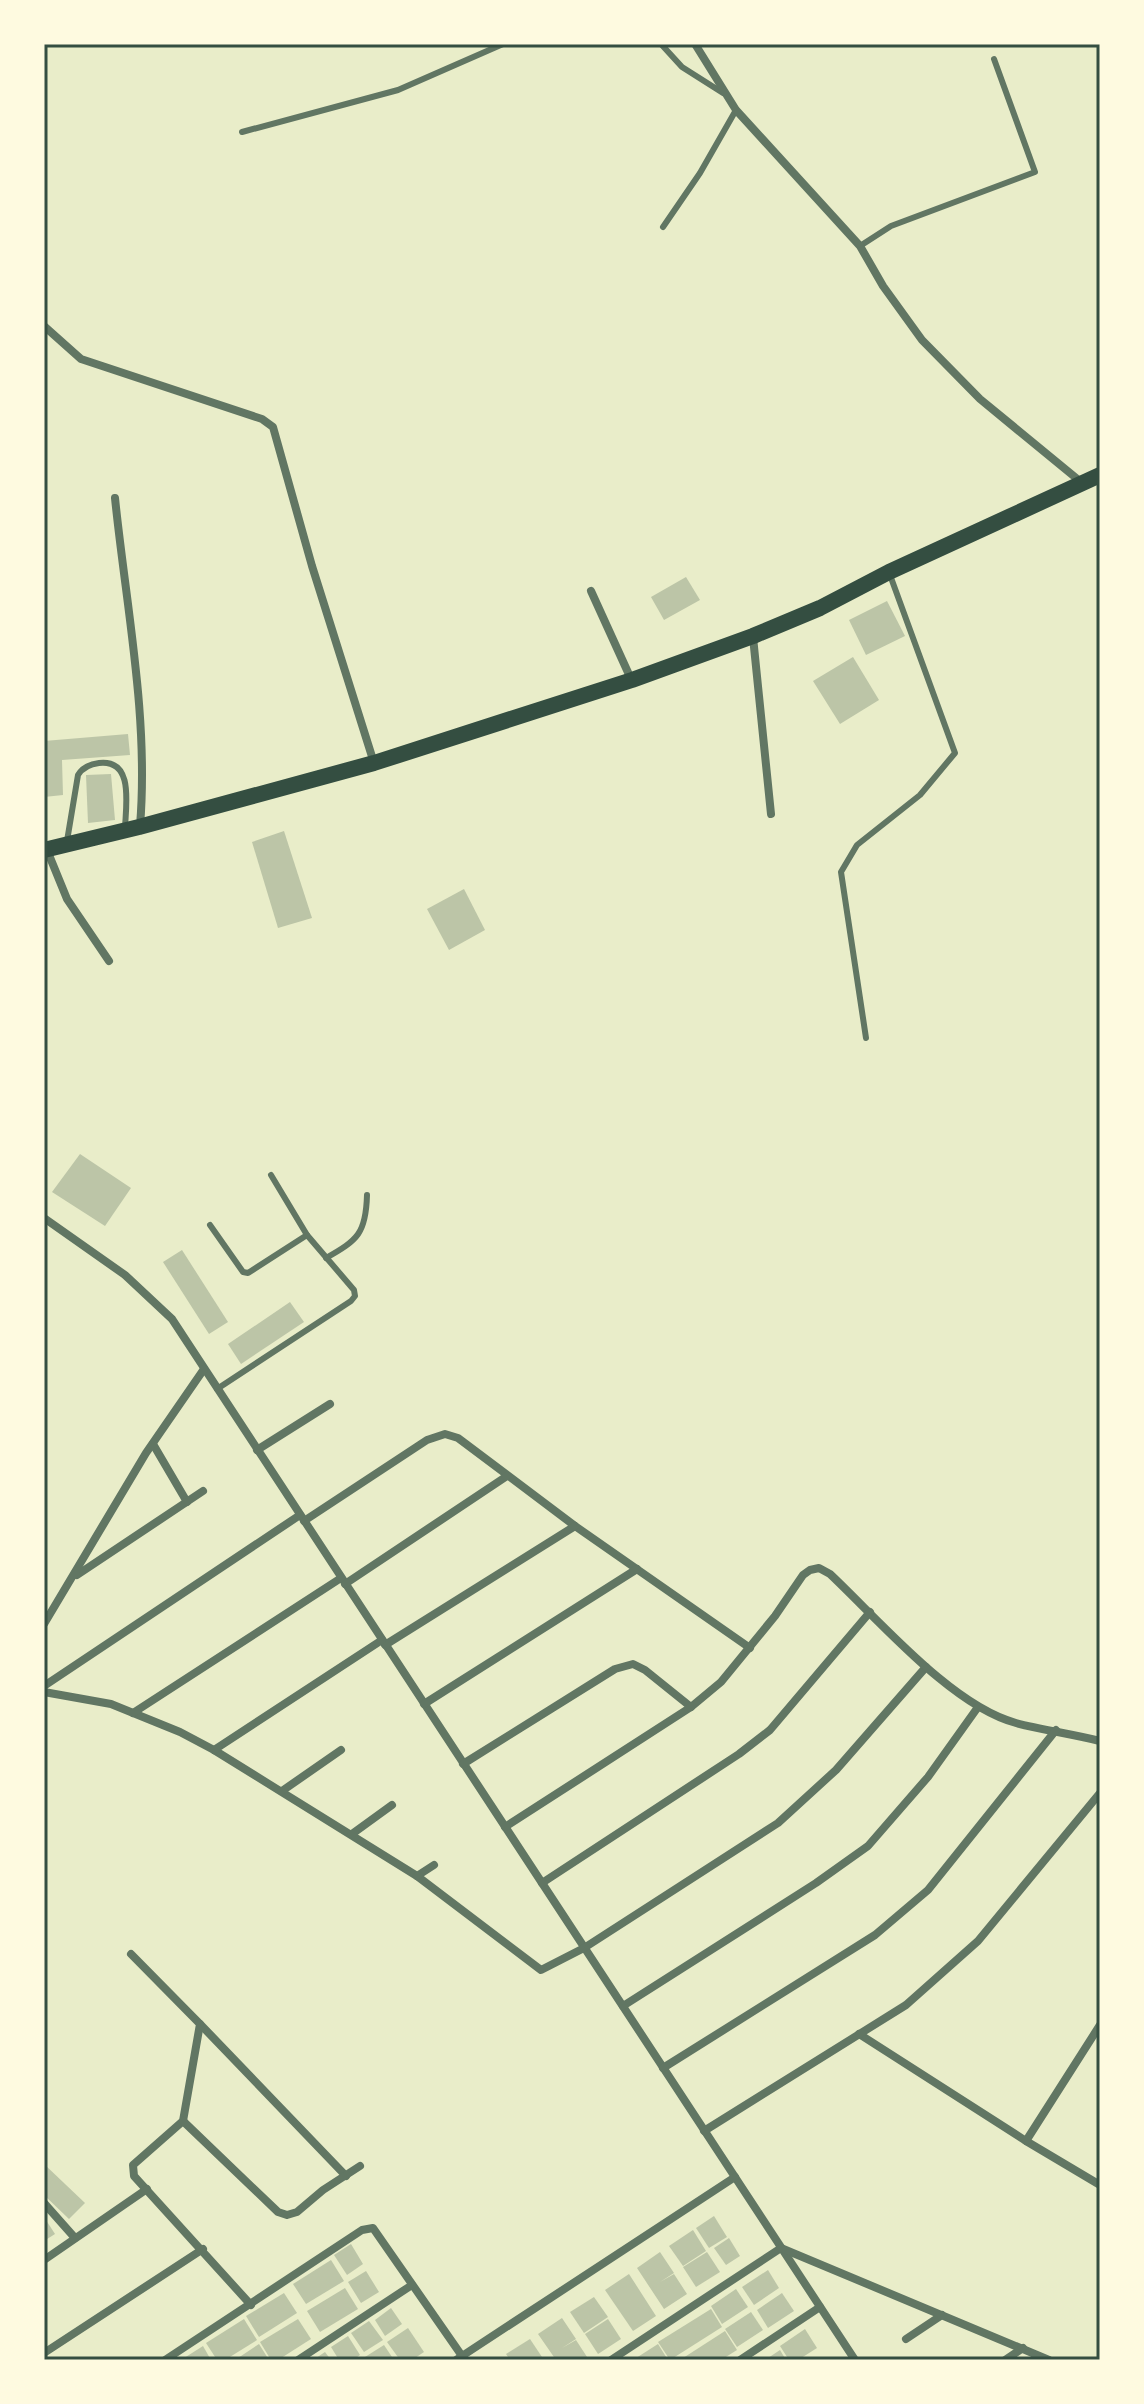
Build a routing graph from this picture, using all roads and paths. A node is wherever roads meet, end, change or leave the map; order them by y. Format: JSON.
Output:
{"nodes":[{"id":1,"x":503,"y":44,"type":"edge"},
{"id":2,"x":661,"y":44,"type":"edge"},
{"id":3,"x":695,"y":44,"type":"edge"},
{"id":4,"x":994,"y":59,"type":"dead end"},
{"id":5,"x":723,"y":93,"type":"junction"},
{"id":6,"x":736,"y":110,"type":"junction"},
{"id":7,"x":242,"y":132,"type":"dead end"},
{"id":8,"x":663,"y":227,"type":"dead end"},
{"id":9,"x":860,"y":246,"type":"junction"},
{"id":10,"x":44,"y":326,"type":"edge"},
{"id":11,"x":1100,"y":475,"type":"edge"},
{"id":12,"x":1082,"y":483,"type":"junction"},
{"id":13,"x":115,"y":498,"type":"dead end"},
{"id":14,"x":889,"y":572,"type":"junction"},
{"id":15,"x":591,"y":591,"type":"dead end"},
{"id":16,"x":753,"y":636,"type":"junction"},
{"id":17,"x":632,"y":680,"type":"junction"},
{"id":18,"x":374,"y":763,"type":"junction"},
{"id":19,"x":771,"y":814,"type":"dead end"},
{"id":20,"x":132,"y":828,"type":"junction"},
{"id":21,"x":67,"y":844,"type":"junction"},
{"id":22,"x":45,"y":849,"type":"edge"},
{"id":23,"x":109,"y":961,"type":"dead end"},
{"id":24,"x":866,"y":1038,"type":"dead end"},
{"id":25,"x":271,"y":1175,"type":"dead end"},
{"id":26,"x":367,"y":1195,"type":"dead end"},
{"id":27,"x":44,"y":1218,"type":"edge"},
{"id":28,"x":210,"y":1225,"type":"dead end"},
{"id":29,"x":307,"y":1235,"type":"junction"},
{"id":30,"x":326,"y":1258,"type":"junction"},
{"id":31,"x":204,"y":1369,"type":"junction"},
{"id":32,"x":217,"y":1389,"type":"junction"},
{"id":33,"x":330,"y":1404,"type":"dead end"},
{"id":34,"x":153,"y":1444,"type":"junction"},
{"id":35,"x":257,"y":1450,"type":"junction"},
{"id":36,"x":507,"y":1476,"type":"junction"},
{"id":37,"x":203,"y":1491,"type":"dead end"},
{"id":38,"x":187,"y":1502,"type":"junction"},
{"id":39,"x":302,"y":1518,"type":"junction"},
{"id":40,"x":575,"y":1526,"type":"junction"},
{"id":41,"x":637,"y":1569,"type":"junction"},
{"id":42,"x":73,"y":1578,"type":"junction"},
{"id":43,"x":343,"y":1581,"type":"junction"},
{"id":44,"x":870,"y":1612,"type":"junction"},
{"id":45,"x":44,"y":1624,"type":"edge"},
{"id":46,"x":384,"y":1643,"type":"junction"},
{"id":47,"x":750,"y":1648,"type":"junction"},
{"id":48,"x":926,"y":1667,"type":"junction"},
{"id":49,"x":44,"y":1686,"type":"edge"},
{"id":50,"x":44,"y":1692,"type":"edge"},
{"id":51,"x":424,"y":1704,"type":"junction"},
{"id":52,"x":691,"y":1707,"type":"junction"},
{"id":53,"x":978,"y":1707,"type":"junction"},
{"id":54,"x":133,"y":1713,"type":"junction"},
{"id":55,"x":1056,"y":1730,"type":"junction"},
{"id":56,"x":1100,"y":1741,"type":"edge"},
{"id":57,"x":214,"y":1750,"type":"junction"},
{"id":58,"x":341,"y":1750,"type":"dead end"},
{"id":59,"x":463,"y":1764,"type":"junction"},
{"id":60,"x":282,"y":1791,"type":"junction"},
{"id":61,"x":1100,"y":1793,"type":"edge"},
{"id":62,"x":392,"y":1805,"type":"dead end"},
{"id":63,"x":505,"y":1827,"type":"junction"},
{"id":64,"x":352,"y":1834,"type":"junction"},
{"id":65,"x":434,"y":1865,"type":"dead end"},
{"id":66,"x":417,"y":1876,"type":"junction"},
{"id":67,"x":542,"y":1883,"type":"junction"},
{"id":68,"x":584,"y":1948,"type":"junction"},
{"id":69,"x":131,"y":1954,"type":"dead end"},
{"id":70,"x":623,"y":2006,"type":"junction"},
{"id":71,"x":200,"y":2024,"type":"junction"},
{"id":72,"x":1100,"y":2025,"type":"edge"},
{"id":73,"x":859,"y":2034,"type":"junction"},
{"id":74,"x":663,"y":2068,"type":"junction"},
{"id":75,"x":183,"y":2121,"type":"junction"},
{"id":76,"x":704,"y":2131,"type":"junction"},
{"id":77,"x":1026,"y":2141,"type":"junction"},
{"id":78,"x":360,"y":2166,"type":"dead end"},
{"id":79,"x":346,"y":2176,"type":"junction"},
{"id":80,"x":735,"y":2177,"type":"junction"},
{"id":81,"x":1100,"y":2185,"type":"edge"},
{"id":82,"x":147,"y":2189,"type":"junction"},
{"id":83,"x":44,"y":2203,"type":"edge"},
{"id":84,"x":75,"y":2238,"type":"junction"},
{"id":85,"x":781,"y":2248,"type":"junction"},
{"id":86,"x":203,"y":2249,"type":"junction"},
{"id":87,"x":44,"y":2260,"type":"edge"},
{"id":88,"x":412,"y":2285,"type":"junction"},
{"id":89,"x":251,"y":2305,"type":"junction"},
{"id":90,"x":820,"y":2307,"type":"junction"},
{"id":91,"x":942,"y":2315,"type":"junction"},
{"id":92,"x":906,"y":2339,"type":"dead end"},
{"id":93,"x":1023,"y":2348,"type":"junction"},
{"id":94,"x":44,"y":2353,"type":"edge"},
{"id":95,"x":459,"y":2358,"type":"edge"},
{"id":96,"x":165,"y":2360,"type":"edge"},
{"id":97,"x":298,"y":2360,"type":"edge"},
{"id":98,"x":611,"y":2360,"type":"edge"},
{"id":99,"x":740,"y":2360,"type":"edge"},
{"id":100,"x":855,"y":2360,"type":"edge"},
{"id":101,"x":1005,"y":2360,"type":"edge"},
{"id":102,"x":1049,"y":2360,"type":"edge"}],
"edges":[{"from":1,"to":7,"type":"lane"},
{"from":2,"to":5,"type":"lane"},
{"from":3,"to":5,"type":"street"},
{"from":4,"to":9,"type":"lane"},
{"from":5,"to":6,"type":"street"},
{"from":6,"to":8,"type":"lane"},
{"from":6,"to":9,"type":"street"},
{"from":9,"to":12,"type":"street"},
{"from":10,"to":18,"type":"street"},
{"from":11,"to":12,"type":"main road"},
{"from":12,"to":14,"type":"main road"},
{"from":13,"to":20,"type":"street"},
{"from":14,"to":16,"type":"main road"},
{"from":14,"to":24,"type":"lane"},
{"from":15,"to":17,"type":"street"},
{"from":16,"to":17,"type":"main road"},
{"from":16,"to":19,"type":"street"},
{"from":17,"to":18,"type":"main road"},
{"from":18,"to":20,"type":"main road"},
{"from":20,"to":21,"type":"main road"},
{"from":20,"to":21,"type":"lane"},
{"from":21,"to":22,"type":"main road"},
{"from":22,"to":23,"type":"street"},
{"from":25,"to":29,"type":"lane"},
{"from":26,"to":30,"type":"lane"},
{"from":27,"to":31,"type":"street"},
{"from":28,"to":29,"type":"lane"},
{"from":29,"to":30,"type":"lane"},
{"from":30,"to":32,"type":"lane"},
{"from":31,"to":32,"type":"street"},
{"from":31,"to":34,"type":"street"},
{"from":32,"to":35,"type":"street"},
{"from":33,"to":35,"type":"street"},
{"from":34,"to":38,"type":"street"},
{"from":34,"to":42,"type":"street"},
{"from":35,"to":39,"type":"street"},
{"from":36,"to":39,"type":"street"},
{"from":36,"to":40,"type":"street"},
{"from":36,"to":43,"type":"street"},
{"from":37,"to":38,"type":"street"},
{"from":38,"to":42,"type":"street"},
{"from":39,"to":43,"type":"street"},
{"from":39,"to":49,"type":"street"},
{"from":40,"to":41,"type":"street"},
{"from":40,"to":46,"type":"street"},
{"from":41,"to":47,"type":"street"},
{"from":41,"to":51,"type":"street"},
{"from":42,"to":45,"type":"street"},
{"from":43,"to":46,"type":"street"},
{"from":43,"to":54,"type":"street"},
{"from":44,"to":47,"type":"street"},
{"from":44,"to":48,"type":"street"},
{"from":44,"to":67,"type":"street"},
{"from":46,"to":51,"type":"street"},
{"from":46,"to":57,"type":"street"},
{"from":47,"to":52,"type":"street"},
{"from":48,"to":53,"type":"street"},
{"from":48,"to":68,"type":"street"},
{"from":50,"to":54,"type":"street"},
{"from":51,"to":59,"type":"street"},
{"from":52,"to":59,"type":"street"},
{"from":52,"to":63,"type":"street"},
{"from":53,"to":55,"type":"street"},
{"from":53,"to":70,"type":"street"},
{"from":54,"to":57,"type":"street"},
{"from":55,"to":56,"type":"street"},
{"from":55,"to":74,"type":"street"},
{"from":57,"to":60,"type":"street"},
{"from":58,"to":60,"type":"street"},
{"from":59,"to":63,"type":"street"},
{"from":60,"to":64,"type":"street"},
{"from":61,"to":73,"type":"street"},
{"from":62,"to":64,"type":"street"},
{"from":63,"to":67,"type":"street"},
{"from":64,"to":66,"type":"street"},
{"from":65,"to":66,"type":"street"},
{"from":66,"to":68,"type":"street"},
{"from":67,"to":68,"type":"street"},
{"from":68,"to":70,"type":"street"},
{"from":69,"to":71,"type":"street"},
{"from":70,"to":74,"type":"street"},
{"from":71,"to":75,"type":"street"},
{"from":71,"to":79,"type":"street"},
{"from":72,"to":77,"type":"street"},
{"from":73,"to":76,"type":"street"},
{"from":73,"to":77,"type":"street"},
{"from":74,"to":76,"type":"street"},
{"from":75,"to":79,"type":"street"},
{"from":75,"to":82,"type":"street"},
{"from":76,"to":80,"type":"street"},
{"from":77,"to":81,"type":"street"},
{"from":78,"to":79,"type":"street"},
{"from":80,"to":85,"type":"street"},
{"from":80,"to":95,"type":"street"},
{"from":82,"to":84,"type":"street"},
{"from":82,"to":86,"type":"street"},
{"from":83,"to":84,"type":"street"},
{"from":84,"to":87,"type":"street"},
{"from":85,"to":90,"type":"street"},
{"from":85,"to":91,"type":"street"},
{"from":85,"to":98,"type":"street"},
{"from":86,"to":89,"type":"street"},
{"from":86,"to":94,"type":"street"},
{"from":88,"to":89,"type":"street"},
{"from":88,"to":95,"type":"street"},
{"from":88,"to":97,"type":"street"},
{"from":89,"to":96,"type":"street"},
{"from":90,"to":99,"type":"street"},
{"from":90,"to":100,"type":"street"},
{"from":91,"to":92,"type":"street"},
{"from":91,"to":93,"type":"street"},
{"from":93,"to":101,"type":"street"},
{"from":93,"to":102,"type":"street"}]}
